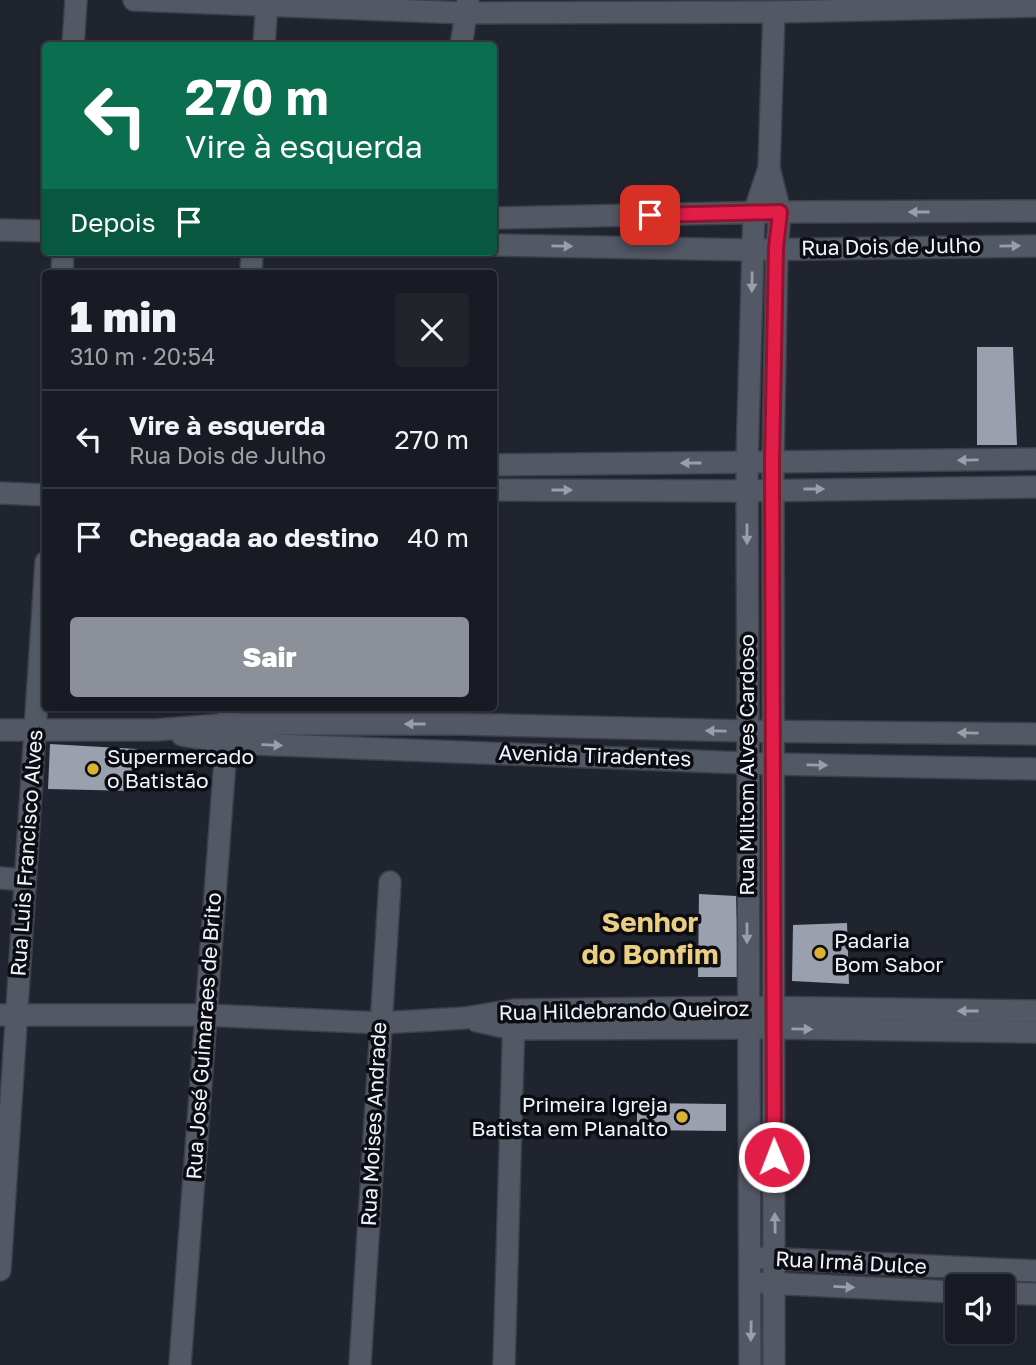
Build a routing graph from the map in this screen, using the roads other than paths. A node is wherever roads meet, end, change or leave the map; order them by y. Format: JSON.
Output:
{"nodes":[{"id":1,"x":76,"y":0,"type":"edge"},
{"id":2,"x":134,"y":0,"type":"edge"},
{"id":3,"x":267,"y":2,"type":"edge"},
{"id":4,"x":467,"y":6,"type":"edge"},
{"id":5,"x":1036,"y":6,"type":"edge"},
{"id":6,"x":774,"y":12,"type":"junction"},
{"id":7,"x":74,"y":42,"type":"edge"},
{"id":8,"x":264,"y":42,"type":"edge"},
{"id":9,"x":462,"y":42,"type":"edge"},
{"id":10,"x":769,"y":168,"type":"junction"},
{"id":11,"x":1036,"y":211,"type":"edge"},
{"id":12,"x":780,"y":212,"type":"junction"},
{"id":13,"x":754,"y":213,"type":"junction"},
{"id":14,"x":497,"y":218,"type":"edge"},
{"id":15,"x":0,"y":230,"type":"edge"},
{"id":16,"x":42,"y":231,"type":"edge"},
{"id":17,"x":497,"y":245,"type":"edge"},
{"id":18,"x":1036,"y":246,"type":"edge"},
{"id":19,"x":776,"y":248,"type":"junction"},
{"id":20,"x":752,"y":250,"type":"junction"},
{"id":21,"x":1036,"y":459,"type":"edge"},
{"id":22,"x":772,"y":462,"type":"junction"},
{"id":23,"x":747,"y":463,"type":"junction"},
{"id":24,"x":497,"y":465,"type":"edge"},
{"id":25,"x":1036,"y":487,"type":"edge"},
{"id":26,"x":773,"y":489,"type":"junction"},
{"id":27,"x":497,"y":490,"type":"edge"},
{"id":28,"x":748,"y":491,"type":"junction"},
{"id":29,"x":0,"y":493,"type":"edge"},
{"id":30,"x":42,"y":495,"type":"edge"},
{"id":31,"x":42,"y":623,"type":"edge"},
{"id":32,"x":461,"y":724,"type":"junction"},
{"id":33,"x":228,"y":725,"type":"edge"},
{"id":34,"x":0,"y":730,"type":"edge"},
{"id":35,"x":35,"y":730,"type":"junction"},
{"id":36,"x":747,"y":731,"type":"junction"},
{"id":37,"x":773,"y":731,"type":"junction"},
{"id":38,"x":1036,"y":734,"type":"edge"},
{"id":39,"x":460,"y":751,"type":"junction"},
{"id":40,"x":746,"y":763,"type":"junction"},
{"id":41,"x":771,"y":764,"type":"junction"},
{"id":42,"x":1036,"y":769,"type":"edge"},
{"id":43,"x":0,"y":878,"type":"edge"},
{"id":44,"x":25,"y":880,"type":"junction"},
{"id":45,"x":390,"y":882,"type":"dead end"},
{"id":46,"x":1036,"y":1011,"type":"edge"},
{"id":47,"x":204,"y":1015,"type":"junction"},
{"id":48,"x":8,"y":1016,"type":"edge"},
{"id":49,"x":748,"y":1018,"type":"junction"},
{"id":50,"x":772,"y":1018,"type":"junction"},
{"id":51,"x":514,"y":1020,"type":"junction"},
{"id":52,"x":907,"y":1021,"type":"junction"},
{"id":53,"x":380,"y":1023,"type":"junction"},
{"id":54,"x":1036,"y":1032,"type":"edge"},
{"id":55,"x":750,"y":1257,"type":"junction"},
{"id":56,"x":775,"y":1259,"type":"junction"},
{"id":57,"x":0,"y":1270,"type":"edge"},
{"id":58,"x":1036,"y":1271,"type":"edge"},
{"id":59,"x":999,"y":1274,"type":"edge"},
{"id":60,"x":945,"y":1275,"type":"edge"},
{"id":61,"x":751,"y":1282,"type":"junction"},
{"id":62,"x":775,"y":1283,"type":"junction"},
{"id":63,"x":945,"y":1291,"type":"edge"},
{"id":64,"x":1015,"y":1293,"type":"edge"},
{"id":65,"x":1036,"y":1294,"type":"edge"},
{"id":66,"x":180,"y":1365,"type":"edge"},
{"id":67,"x":360,"y":1365,"type":"edge"},
{"id":68,"x":504,"y":1365,"type":"edge"},
{"id":69,"x":750,"y":1365,"type":"edge"},
{"id":70,"x":774,"y":1365,"type":"edge"}],
"edges":[{"from":1,"to":7,"type":"street"},
{"from":2,"to":3,"type":"street"},
{"from":3,"to":4,"type":"street"},
{"from":3,"to":8,"type":"street"},
{"from":4,"to":6,"type":"street"},
{"from":4,"to":9,"type":"street"},
{"from":5,"to":6,"type":"street"},
{"from":6,"to":10,"type":"street","name":"Rua Miltom Alves Cardoso"},
{"from":10,"to":12,"type":"street","name":"Rua Miltom Alves Cardoso"},
{"from":10,"to":13,"type":"street","name":"Rua Miltom Alves Cardoso"},
{"from":11,"to":12,"type":"street","name":"Rua Dois de Julho","one_way":true},
{"from":12,"to":13,"type":"street","name":"Rua Dois de Julho"},
{"from":12,"to":19,"type":"street","name":"Rua Miltom Alves Cardoso"},
{"from":13,"to":14,"type":"street","name":"Rua Dois de Julho"},
{"from":13,"to":20,"type":"street","name":"Rua Miltom Alves Cardoso"},
{"from":15,"to":16,"type":"street"},
{"from":17,"to":20,"type":"street","name":"Rua Dois de Julho","one_way":true},
{"from":19,"to":18,"type":"street","name":"Rua Dois de Julho","one_way":true},
{"from":19,"to":20,"type":"street","name":"Rua Dois de Julho"},
{"from":19,"to":22,"type":"street","name":"Rua Miltom Alves Cardoso"},
{"from":20,"to":23,"type":"street","name":"Rua Miltom Alves Cardoso","one_way":true},
{"from":21,"to":22,"type":"street","one_way":true},
{"from":22,"to":23,"type":"street"},
{"from":22,"to":26,"type":"street","name":"Rua Miltom Alves Cardoso"},
{"from":23,"to":24,"type":"street","one_way":true},
{"from":23,"to":28,"type":"street","name":"Rua Miltom Alves Cardoso"},
{"from":26,"to":25,"type":"street","one_way":true},
{"from":26,"to":28,"type":"street"},
{"from":26,"to":37,"type":"street","name":"Rua Miltom Alves Cardoso"},
{"from":27,"to":28,"type":"street","one_way":true},
{"from":28,"to":36,"type":"street","name":"Rua Miltom Alves Cardoso","one_way":true},
{"from":29,"to":30,"type":"street"},
{"from":31,"to":35,"type":"street","name":"Rua Luis Francisco Alves"},
{"from":32,"to":33,"type":"street","name":"Avenida Tiradentes","one_way":true},
{"from":36,"to":32,"type":"street","name":"Avenida Tiradentes","one_way":true},
{"from":32,"to":39,"type":"street"},
{"from":33,"to":35,"type":"street","name":"Avenida Tiradentes"},
{"from":33,"to":39,"type":"street","name":"Avenida Tiradentes","one_way":true},
{"from":33,"to":47,"type":"street","name":"Rua José Guimaraes de Brito"},
{"from":34,"to":35,"type":"street","name":"Avenida Tiradentes"},
{"from":35,"to":44,"type":"street","name":"Rua Luis Francisco Alves"},
{"from":36,"to":37,"type":"street","name":"Avenida Tiradentes"},
{"from":36,"to":40,"type":"street","name":"Rua Miltom Alves Cardoso"},
{"from":38,"to":37,"type":"street","name":"Avenida Tiradentes","one_way":true},
{"from":37,"to":41,"type":"street","name":"Rua Miltom Alves Cardoso"},
{"from":39,"to":40,"type":"street","name":"Avenida Tiradentes"},
{"from":40,"to":41,"type":"street","name":"Avenida Tiradentes"},
{"from":40,"to":49,"type":"street","name":"Rua Miltom Alves Cardoso","one_way":true},
{"from":41,"to":42,"type":"street","name":"Avenida Tiradentes","one_way":true},
{"from":41,"to":50,"type":"street","name":"Rua Miltom Alves Cardoso"},
{"from":43,"to":44,"type":"street"},
{"from":44,"to":48,"type":"street","name":"Rua Luis Francisco Alves"},
{"from":45,"to":53,"type":"street","name":"Rua Moises Andrade"},
{"from":46,"to":52,"type":"street","name":"Rua Hildebrando Queiroz","one_way":true},
{"from":47,"to":48,"type":"street","name":"Rua Hildebrando Queiroz"},
{"from":47,"to":53,"type":"street","name":"Rua Hildebrando Queiroz"},
{"from":47,"to":66,"type":"street","name":"Rua José Guimaraes de Brito"},
{"from":48,"to":57,"type":"street","name":"Rua Luis Francisco Alves"},
{"from":49,"to":50,"type":"street","name":"Rua Hildebrando Queiroz"},
{"from":49,"to":51,"type":"street","name":"Rua Hildebrando Queiroz"},
{"from":49,"to":55,"type":"street","name":"Rua Miltom Alves Cardoso"},
{"from":50,"to":52,"type":"street","name":"Rua Hildebrando Queiroz"},
{"from":56,"to":50,"type":"street","name":"Rua Miltom Alves Cardoso","one_way":true},
{"from":51,"to":53,"type":"street","name":"Rua Hildebrando Queiroz"},
{"from":51,"to":68,"type":"street"},
{"from":52,"to":54,"type":"street","name":"Rua Hildebrando Queiroz"},
{"from":53,"to":67,"type":"street","name":"Rua Moises Andrade"},
{"from":55,"to":56,"type":"street","name":"Rua Irmã Dulce"},
{"from":55,"to":61,"type":"street","name":"Rua Miltom Alves Cardoso"},
{"from":56,"to":60,"type":"street","name":"Rua Irmã Dulce"},
{"from":56,"to":62,"type":"street","name":"Rua Miltom Alves Cardoso"},
{"from":58,"to":59,"type":"street","name":"Rua Irmã Dulce"},
{"from":61,"to":62,"type":"street","name":"Rua Irmã Dulce"},
{"from":61,"to":69,"type":"street","name":"Rua Miltom Alves Cardoso","one_way":true},
{"from":62,"to":63,"type":"street","name":"Rua Irmã Dulce","one_way":true},
{"from":62,"to":70,"type":"street","name":"Rua Miltom Alves Cardoso"},
{"from":64,"to":65,"type":"street"}]}
